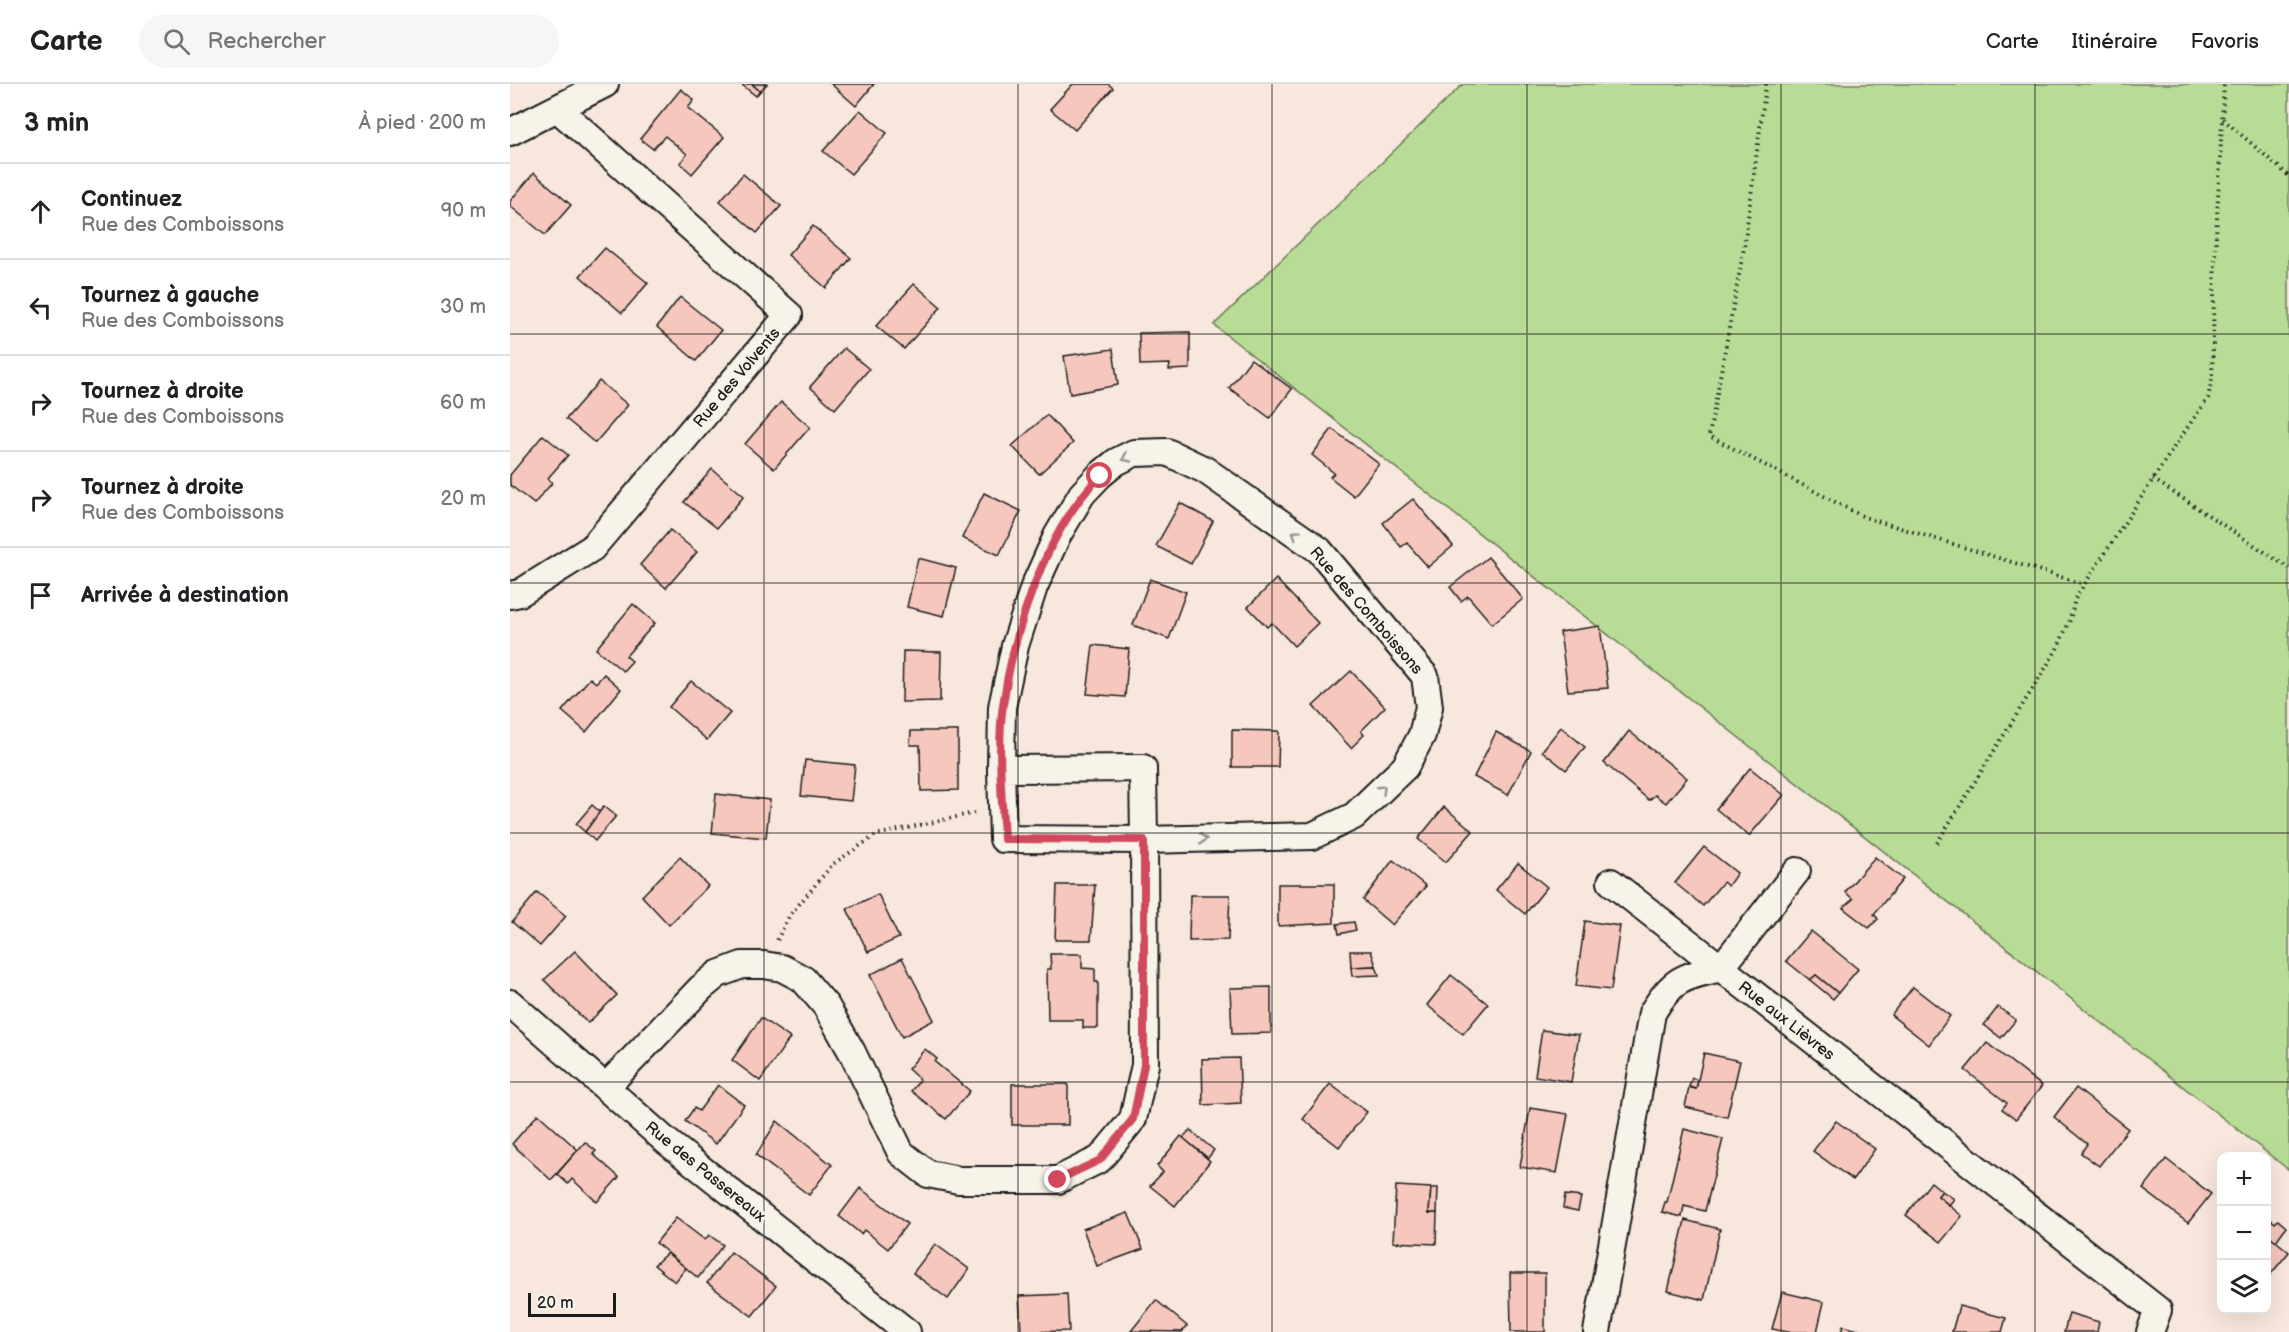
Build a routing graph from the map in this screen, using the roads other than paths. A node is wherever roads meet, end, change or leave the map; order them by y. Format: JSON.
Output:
{"nodes":[{"id":1,"x":605,"y":84,"type":"edge"},
{"id":2,"x":558,"y":109,"type":"junction"},
{"id":3,"x":510,"y":132,"type":"edge"},
{"id":4,"x":510,"y":595,"type":"edge"},
{"id":5,"x":1001,"y":769,"type":"junction"},
{"id":6,"x":1144,"y":840,"type":"junction"},
{"id":7,"x":1797,"y":871,"type":"dead end"},
{"id":8,"x":1611,"y":882,"type":"dead end"},
{"id":9,"x":1721,"y":968,"type":"junction"},
{"id":10,"x":510,"y":1003,"type":"edge"},
{"id":11,"x":606,"y":1087,"type":"junction"},
{"id":12,"x":907,"y":1332,"type":"edge"},
{"id":13,"x":1597,"y":1332,"type":"edge"},
{"id":14,"x":2150,"y":1332,"type":"edge"}],
"edges":[{"from":1,"to":2,"type":"street"},
{"from":2,"to":3,"type":"street"},
{"from":2,"to":4,"type":"street","name":"Rue des Volvents"},
{"from":5,"to":6,"type":"street","name":"Rue des Comboissons"},
{"from":5,"to":6,"type":"street"},
{"from":6,"to":5,"type":"street","name":"Rue des Comboissons","one_way":true},
{"from":6,"to":11,"type":"street"},
{"from":7,"to":9,"type":"street"},
{"from":8,"to":9,"type":"street"},
{"from":9,"to":13,"type":"street"},
{"from":9,"to":14,"type":"street","name":"Rue aux Lièvres"},
{"from":10,"to":11,"type":"street","name":"Rue des Passereaux"},
{"from":11,"to":12,"type":"street","name":"Rue des Passereaux"}]}
